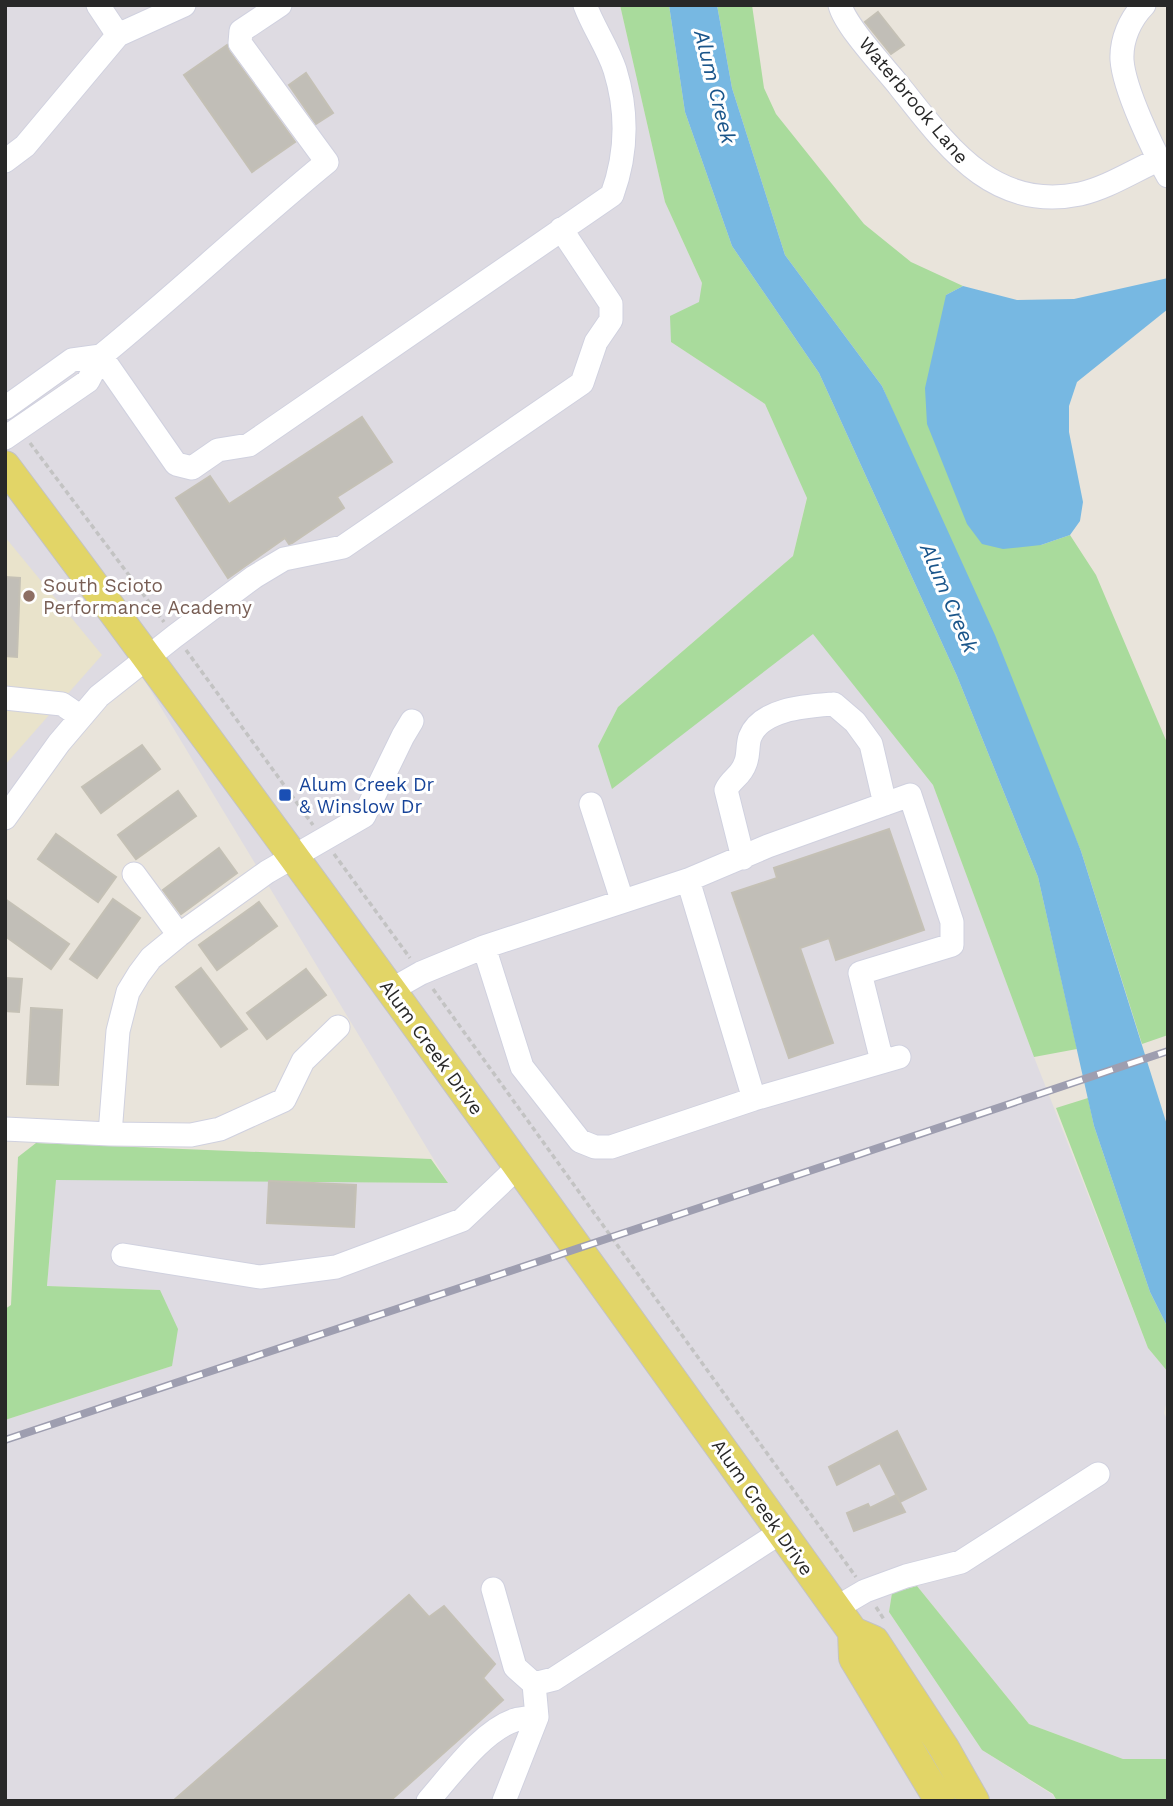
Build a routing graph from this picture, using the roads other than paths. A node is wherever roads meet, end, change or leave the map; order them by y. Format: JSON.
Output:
{"nodes":[{"id":1,"x":98,"y":5,"type":"edge"},
{"id":2,"x":184,"y":5,"type":"edge"},
{"id":3,"x":280,"y":5,"type":"edge"},
{"id":4,"x":584,"y":5,"type":"edge"},
{"id":5,"x":840,"y":5,"type":"edge"},
{"id":6,"x":1144,"y":5,"type":"edge"},
{"id":7,"x":118,"y":35,"type":"junction"},
{"id":8,"x":5,"y":161,"type":"edge"},
{"id":9,"x":1163,"y":168,"type":"edge"},
{"id":10,"x":561,"y":229,"type":"junction"},
{"id":11,"x":101,"y":356,"type":"junction"},
{"id":12,"x":5,"y":408,"type":"edge"},
{"id":13,"x":12,"y":433,"type":"edge"},
{"id":14,"x":5,"y":466,"type":"edge"},
{"id":15,"x":149,"y":657,"type":"junction"},
{"id":16,"x":5,"y":698,"type":"edge"},
{"id":17,"x":81,"y":717,"type":"junction"},
{"id":18,"x":412,"y":721,"type":"dead end"},
{"id":19,"x":591,"y":804,"type":"dead end"},
{"id":20,"x":885,"y":804,"type":"junction"},
{"id":21,"x":6,"y":817,"type":"edge"},
{"id":22,"x":294,"y":855,"type":"junction"},
{"id":23,"x":743,"y":858,"type":"junction"},
{"id":24,"x":134,"y":874,"type":"dead end"},
{"id":25,"x":688,"y":880,"type":"junction"},
{"id":26,"x":622,"y":900,"type":"junction"},
{"id":27,"x":179,"y":935,"type":"junction"},
{"id":28,"x":484,"y":947,"type":"junction"},
{"id":29,"x":391,"y":990,"type":"junction"},
{"id":30,"x":338,"y":1027,"type":"dead end"},
{"id":31,"x":754,"y":1099,"type":"junction"},
{"id":32,"x":5,"y":1129,"type":"edge"},
{"id":33,"x":110,"y":1134,"type":"junction"},
{"id":34,"x":518,"y":1167,"type":"junction"},
{"id":35,"x":123,"y":1255,"type":"dead end"},
{"id":36,"x":1098,"y":1474,"type":"dead end"},
{"id":37,"x":781,"y":1532,"type":"junction"},
{"id":38,"x":493,"y":1590,"type":"dead end"},
{"id":39,"x":844,"y":1620,"type":"junction"},
{"id":40,"x":534,"y":1684,"type":"junction"},
{"id":41,"x":537,"y":1717,"type":"junction"},
{"id":42,"x":428,"y":1801,"type":"edge"},
{"id":43,"x":504,"y":1801,"type":"edge"},
{"id":44,"x":940,"y":1801,"type":"edge"},
{"id":45,"x":974,"y":1801,"type":"edge"}],
"edges":[{"from":1,"to":7,"type":"street"},
{"from":2,"to":7,"type":"street"},
{"from":3,"to":11,"type":"street"},
{"from":4,"to":10,"type":"street"},
{"from":5,"to":9,"type":"street","name":"Waterbrook Lane"},
{"from":6,"to":9,"type":"street"},
{"from":7,"to":8,"type":"street"},
{"from":10,"to":11,"type":"street"},
{"from":10,"to":15,"type":"street"},
{"from":11,"to":12,"type":"street"},
{"from":11,"to":13,"type":"street"},
{"from":14,"to":15,"type":"main road","name":"Alum Creek Drive"},
{"from":15,"to":17,"type":"street"},
{"from":15,"to":22,"type":"main road","name":"Alum Creek Drive"},
{"from":16,"to":17,"type":"street"},
{"from":17,"to":21,"type":"street"},
{"from":18,"to":22,"type":"street"},
{"from":19,"to":26,"type":"street"},
{"from":20,"to":23,"type":"street"},
{"from":20,"to":23,"type":"street"},
{"from":20,"to":31,"type":"street"},
{"from":22,"to":27,"type":"street"},
{"from":22,"to":29,"type":"main road","name":"Alum Creek Drive"},
{"from":23,"to":25,"type":"street"},
{"from":24,"to":27,"type":"street"},
{"from":25,"to":26,"type":"street"},
{"from":25,"to":31,"type":"street"},
{"from":26,"to":28,"type":"street"},
{"from":27,"to":33,"type":"street"},
{"from":28,"to":29,"type":"street"},
{"from":28,"to":31,"type":"street"},
{"from":29,"to":34,"type":"main road","name":"Alum Creek Drive"},
{"from":30,"to":33,"type":"street"},
{"from":32,"to":33,"type":"street"},
{"from":34,"to":35,"type":"street"},
{"from":34,"to":37,"type":"main road","name":"Alum Creek Drive"},
{"from":36,"to":39,"type":"street"},
{"from":37,"to":39,"type":"main road","name":"Alum Creek Drive"},
{"from":37,"to":40,"type":"street"},
{"from":38,"to":40,"type":"street"},
{"from":39,"to":44,"type":"main road","name":"Alum Creek Drive"},
{"from":39,"to":45,"type":"main road","name":"Alum Creek Drive"},
{"from":40,"to":41,"type":"street"},
{"from":41,"to":42,"type":"street"},
{"from":41,"to":43,"type":"street"}]}
